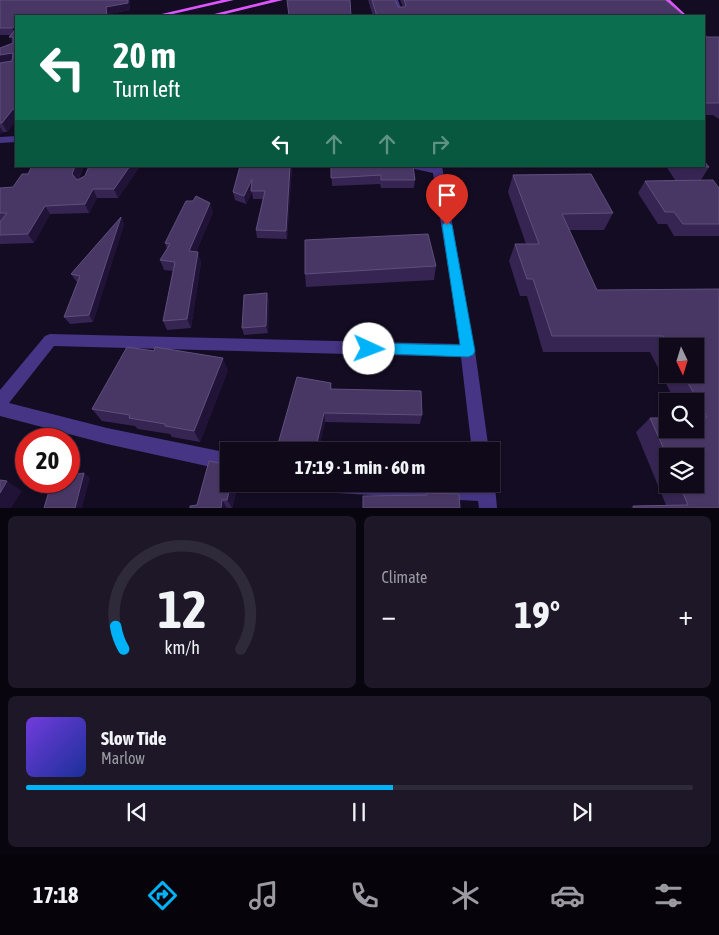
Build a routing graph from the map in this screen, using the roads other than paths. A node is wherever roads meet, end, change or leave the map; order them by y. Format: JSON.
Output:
{"nodes":[{"id":1,"x":231,"y":0,"type":"edge"},
{"id":2,"x":280,"y":0,"type":"edge"},
{"id":3,"x":395,"y":0,"type":"edge"},
{"id":4,"x":666,"y":0,"type":"edge"},
{"id":5,"x":161,"y":15,"type":"edge"},
{"id":6,"x":213,"y":15,"type":"edge"},
{"id":7,"x":401,"y":15,"type":"edge"},
{"id":8,"x":683,"y":15,"type":"edge"},
{"id":9,"x":15,"y":139,"type":"edge"},
{"id":10,"x":0,"y":140,"type":"edge"},
{"id":11,"x":422,"y":167,"type":"edge"},
{"id":12,"x":438,"y":169,"type":"edge"},
{"id":13,"x":468,"y":351,"type":"junction"},
{"id":14,"x":0,"y":402,"type":"edge"},
{"id":15,"x":0,"y":408,"type":"edge"},
{"id":16,"x":480,"y":442,"type":"edge"},
{"id":17,"x":220,"y":460,"type":"edge"},
{"id":18,"x":446,"y":492,"type":"edge"},
{"id":19,"x":487,"y":495,"type":"edge"}],
"edges":[{"from":1,"to":5,"type":"main road"},
{"from":2,"to":6,"type":"main road"},
{"from":3,"to":7,"type":"street"},
{"from":4,"to":8,"type":"main road"},
{"from":9,"to":10,"type":"street"},
{"from":11,"to":12,"type":"street"},
{"from":12,"to":13,"type":"street"},
{"from":13,"to":14,"type":"street"},
{"from":13,"to":16,"type":"street"},
{"from":15,"to":17,"type":"street"},
{"from":18,"to":19,"type":"street"}]}
